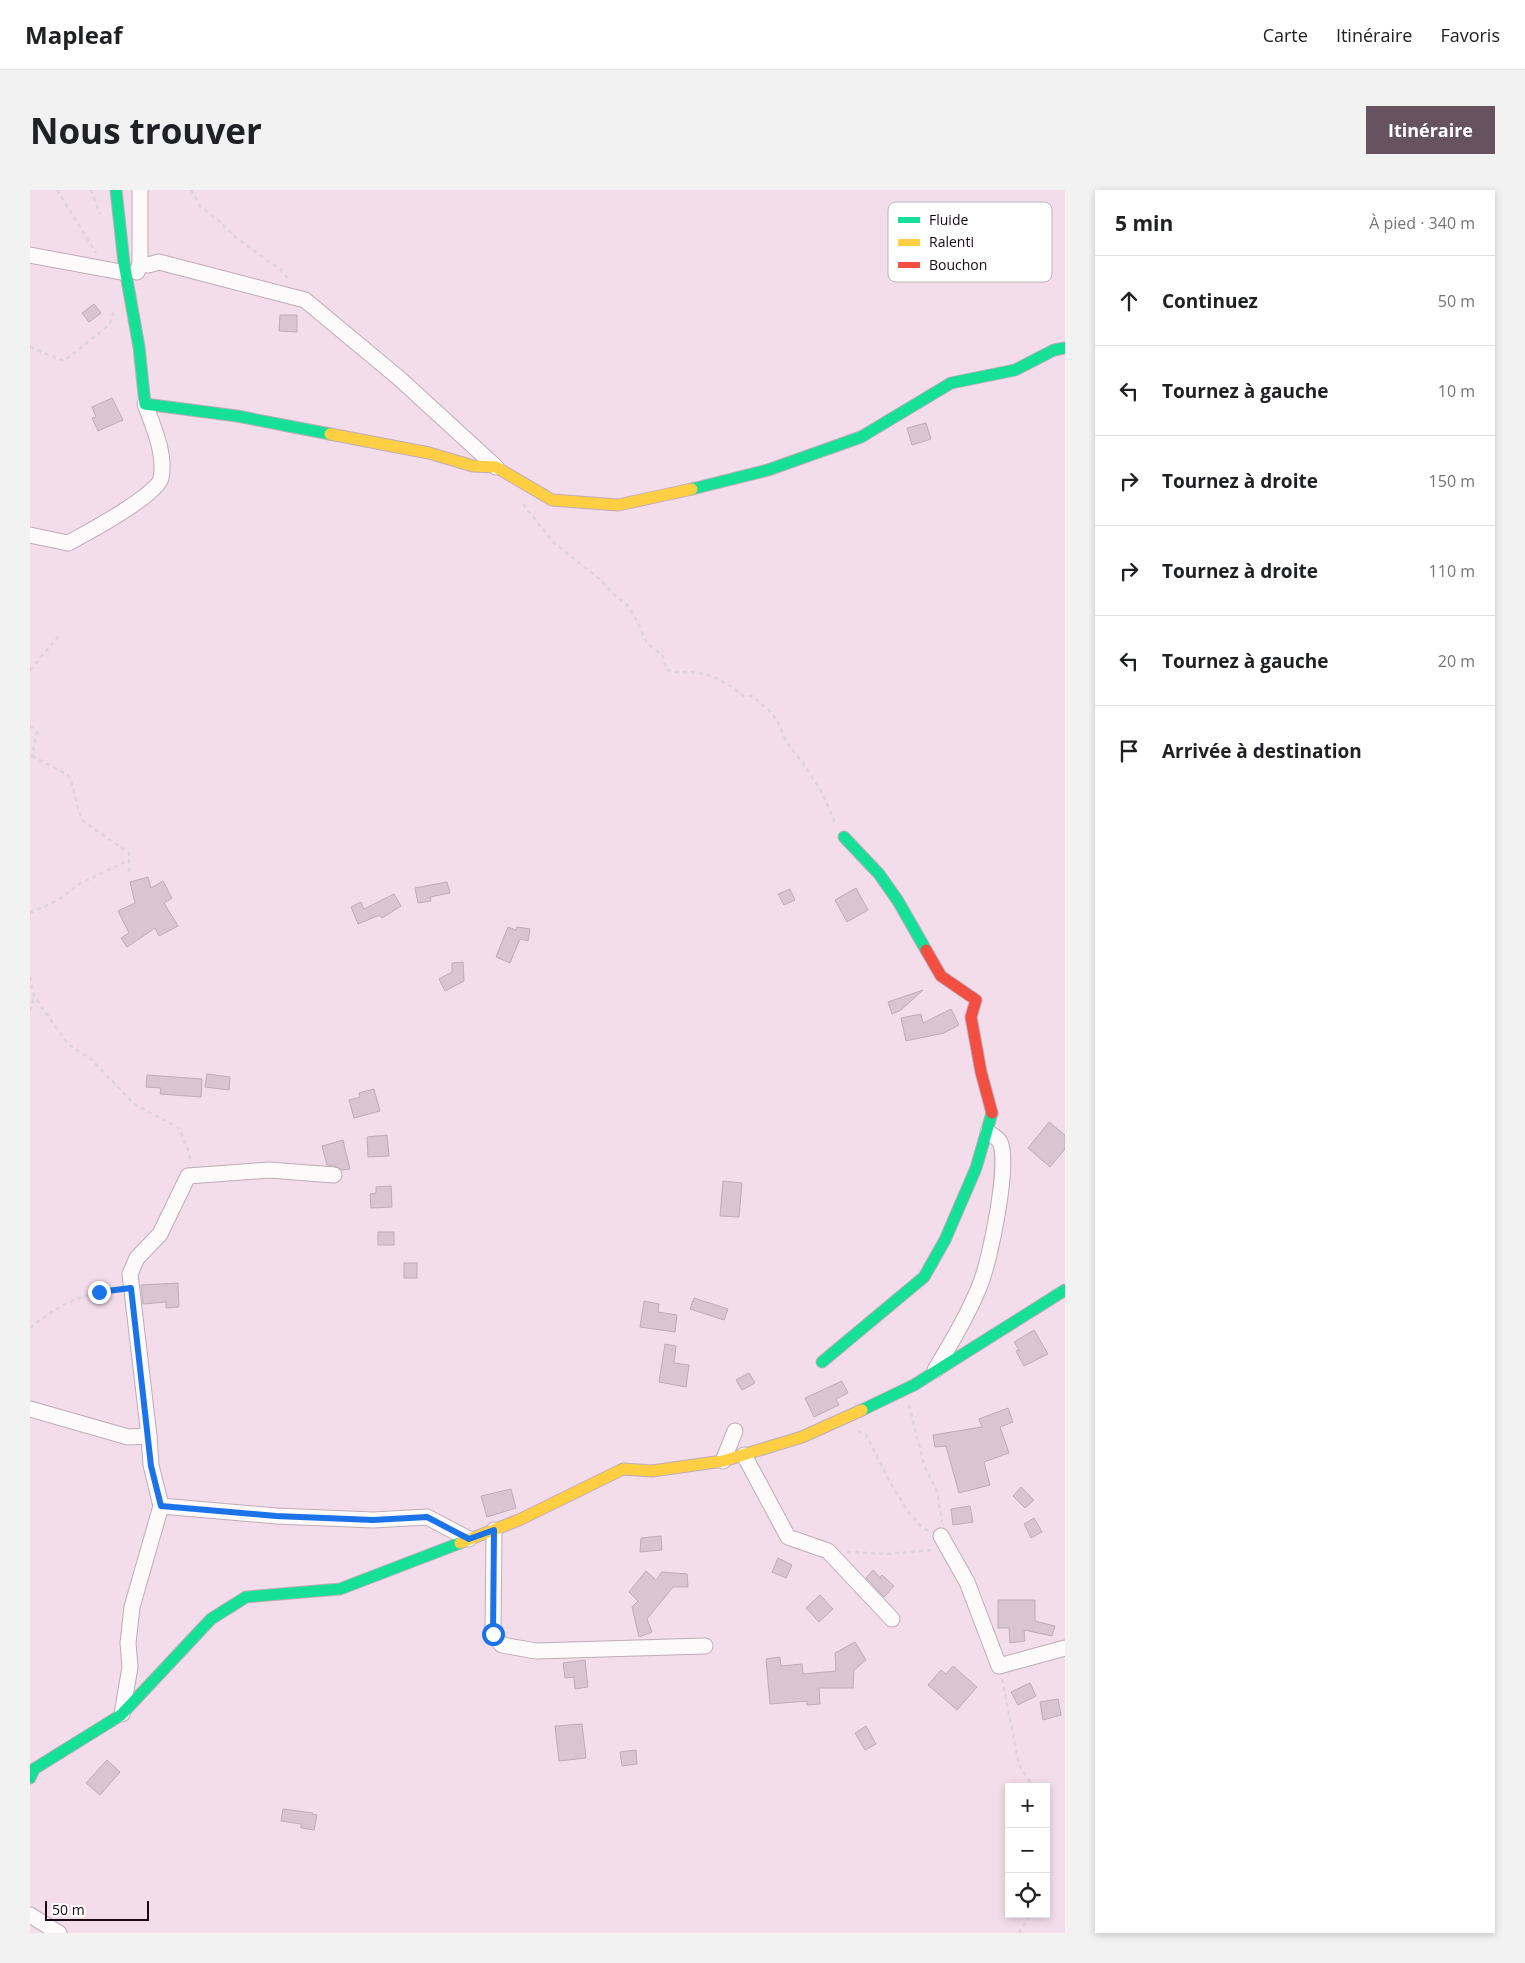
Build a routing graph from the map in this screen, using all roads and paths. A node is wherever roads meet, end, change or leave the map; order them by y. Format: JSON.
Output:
{"nodes":[{"id":1,"x":57,"y":190,"type":"edge"},
{"id":2,"x":116,"y":190,"type":"edge"},
{"id":3,"x":140,"y":190,"type":"edge"},
{"id":4,"x":191,"y":190,"type":"edge"},
{"id":5,"x":30,"y":255,"type":"edge"},
{"id":6,"x":140,"y":264,"type":"junction"},
{"id":7,"x":106,"y":270,"type":"junction"},
{"id":8,"x":126,"y":273,"type":"junction"},
{"id":9,"x":130,"y":295,"type":"junction"},
{"id":10,"x":305,"y":300,"type":"junction"},
{"id":11,"x":115,"y":307,"type":"dead end"},
{"id":12,"x":30,"y":347,"type":"edge"},
{"id":13,"x":1065,"y":348,"type":"edge"},
{"id":14,"x":145,"y":404,"type":"junction"},
{"id":15,"x":496,"y":467,"type":"junction"},
{"id":16,"x":521,"y":502,"type":"dead end"},
{"id":17,"x":30,"y":534,"type":"edge"},
{"id":18,"x":59,"y":636,"type":"dead end"},
{"id":19,"x":30,"y":670,"type":"edge"},
{"id":20,"x":30,"y":726,"type":"edge"},
{"id":21,"x":31,"y":758,"type":"edge"},
{"id":22,"x":844,"y":837,"type":"joint"},
{"id":23,"x":129,"y":860,"type":"junction"},
{"id":24,"x":129,"y":875,"type":"dead end"},
{"id":25,"x":30,"y":913,"type":"edge"},
{"id":26,"x":30,"y":977,"type":"edge"},
{"id":27,"x":31,"y":983,"type":"edge"},
{"id":28,"x":34,"y":996,"type":"junction"},
{"id":29,"x":30,"y":1011,"type":"edge"},
{"id":30,"x":988,"y":1132,"type":"junction"},
{"id":31,"x":334,"y":1174,"type":"dead end"},
{"id":32,"x":188,"y":1176,"type":"junction"},
{"id":33,"x":131,"y":1288,"type":"junction"},
{"id":34,"x":1065,"y":1290,"type":"edge"},
{"id":35,"x":30,"y":1327,"type":"edge"},
{"id":36,"x":822,"y":1362,"type":"dead end"},
{"id":37,"x":934,"y":1372,"type":"junction"},
{"id":38,"x":914,"y":1384,"type":"junction"},
{"id":39,"x":30,"y":1409,"type":"edge"},
{"id":40,"x":839,"y":1421,"type":"junction"},
{"id":41,"x":735,"y":1431,"type":"dead end"},
{"id":42,"x":149,"y":1436,"type":"junction"},
{"id":43,"x":744,"y":1455,"type":"junction"},
{"id":44,"x":723,"y":1461,"type":"junction"},
{"id":45,"x":161,"y":1506,"type":"junction"},
{"id":46,"x":494,"y":1530,"type":"junction"},
{"id":47,"x":469,"y":1539,"type":"junction"},
{"id":48,"x":945,"y":1542,"type":"junction"},
{"id":49,"x":828,"y":1551,"type":"junction"},
{"id":50,"x":892,"y":1619,"type":"dead end"},
{"id":51,"x":705,"y":1646,"type":"dead end"},
{"id":52,"x":1065,"y":1648,"type":"edge"},
{"id":53,"x":999,"y":1666,"type":"junction"},
{"id":54,"x":121,"y":1715,"type":"junction"},
{"id":55,"x":30,"y":1778,"type":"edge"},
{"id":56,"x":1030,"y":1783,"type":"edge"},
{"id":57,"x":30,"y":1914,"type":"edge"},
{"id":58,"x":1028,"y":1918,"type":"edge"},
{"id":59,"x":58,"y":1933,"type":"edge"},
{"id":60,"x":1019,"y":1933,"type":"edge"}],
"edges":[{"from":1,"to":7,"type":"path"},
{"from":2,"to":8,"type":"street"},
{"from":3,"to":6,"type":"street"},
{"from":4,"to":10,"type":"path"},
{"from":5,"to":7,"type":"street"},
{"from":6,"to":9,"type":"street"},
{"from":6,"to":10,"type":"street"},
{"from":7,"to":8,"type":"street"},
{"from":8,"to":9,"type":"street"},
{"from":9,"to":14,"type":"street"},
{"from":10,"to":15,"type":"street"},
{"from":11,"to":12,"type":"path"},
{"from":13,"to":15,"type":"street"},
{"from":14,"to":15,"type":"street"},
{"from":14,"to":17,"type":"street"},
{"from":16,"to":22,"type":"path"},
{"from":18,"to":19,"type":"path"},
{"from":20,"to":21,"type":"path"},
{"from":21,"to":23,"type":"path"},
{"from":22,"to":30,"type":"street"},
{"from":23,"to":24,"type":"path"},
{"from":23,"to":25,"type":"path"},
{"from":26,"to":27,"type":"path"},
{"from":27,"to":28,"type":"path"},
{"from":28,"to":29,"type":"path"},
{"from":28,"to":32,"type":"path"},
{"from":30,"to":36,"type":"street"},
{"from":30,"to":37,"type":"street"},
{"from":31,"to":32,"type":"street"},
{"from":32,"to":33,"type":"street"},
{"from":33,"to":35,"type":"path"},
{"from":33,"to":42,"type":"street"},
{"from":34,"to":37,"type":"street"},
{"from":37,"to":38,"type":"street"},
{"from":38,"to":40,"type":"street"},
{"from":38,"to":48,"type":"path"},
{"from":39,"to":42,"type":"street"},
{"from":40,"to":43,"type":"street"},
{"from":40,"to":48,"type":"path"},
{"from":41,"to":44,"type":"street"},
{"from":42,"to":45,"type":"street"},
{"from":43,"to":44,"type":"street"},
{"from":43,"to":49,"type":"street"},
{"from":44,"to":46,"type":"street"},
{"from":45,"to":47,"type":"street"},
{"from":45,"to":54,"type":"street"},
{"from":46,"to":47,"type":"street"},
{"from":46,"to":51,"type":"street"},
{"from":47,"to":54,"type":"street"},
{"from":48,"to":49,"type":"path"},
{"from":48,"to":53,"type":"street"},
{"from":49,"to":50,"type":"street"},
{"from":52,"to":53,"type":"street"},
{"from":53,"to":56,"type":"path"},
{"from":54,"to":55,"type":"street"},
{"from":57,"to":59,"type":"street"},
{"from":58,"to":60,"type":"path"}]}
